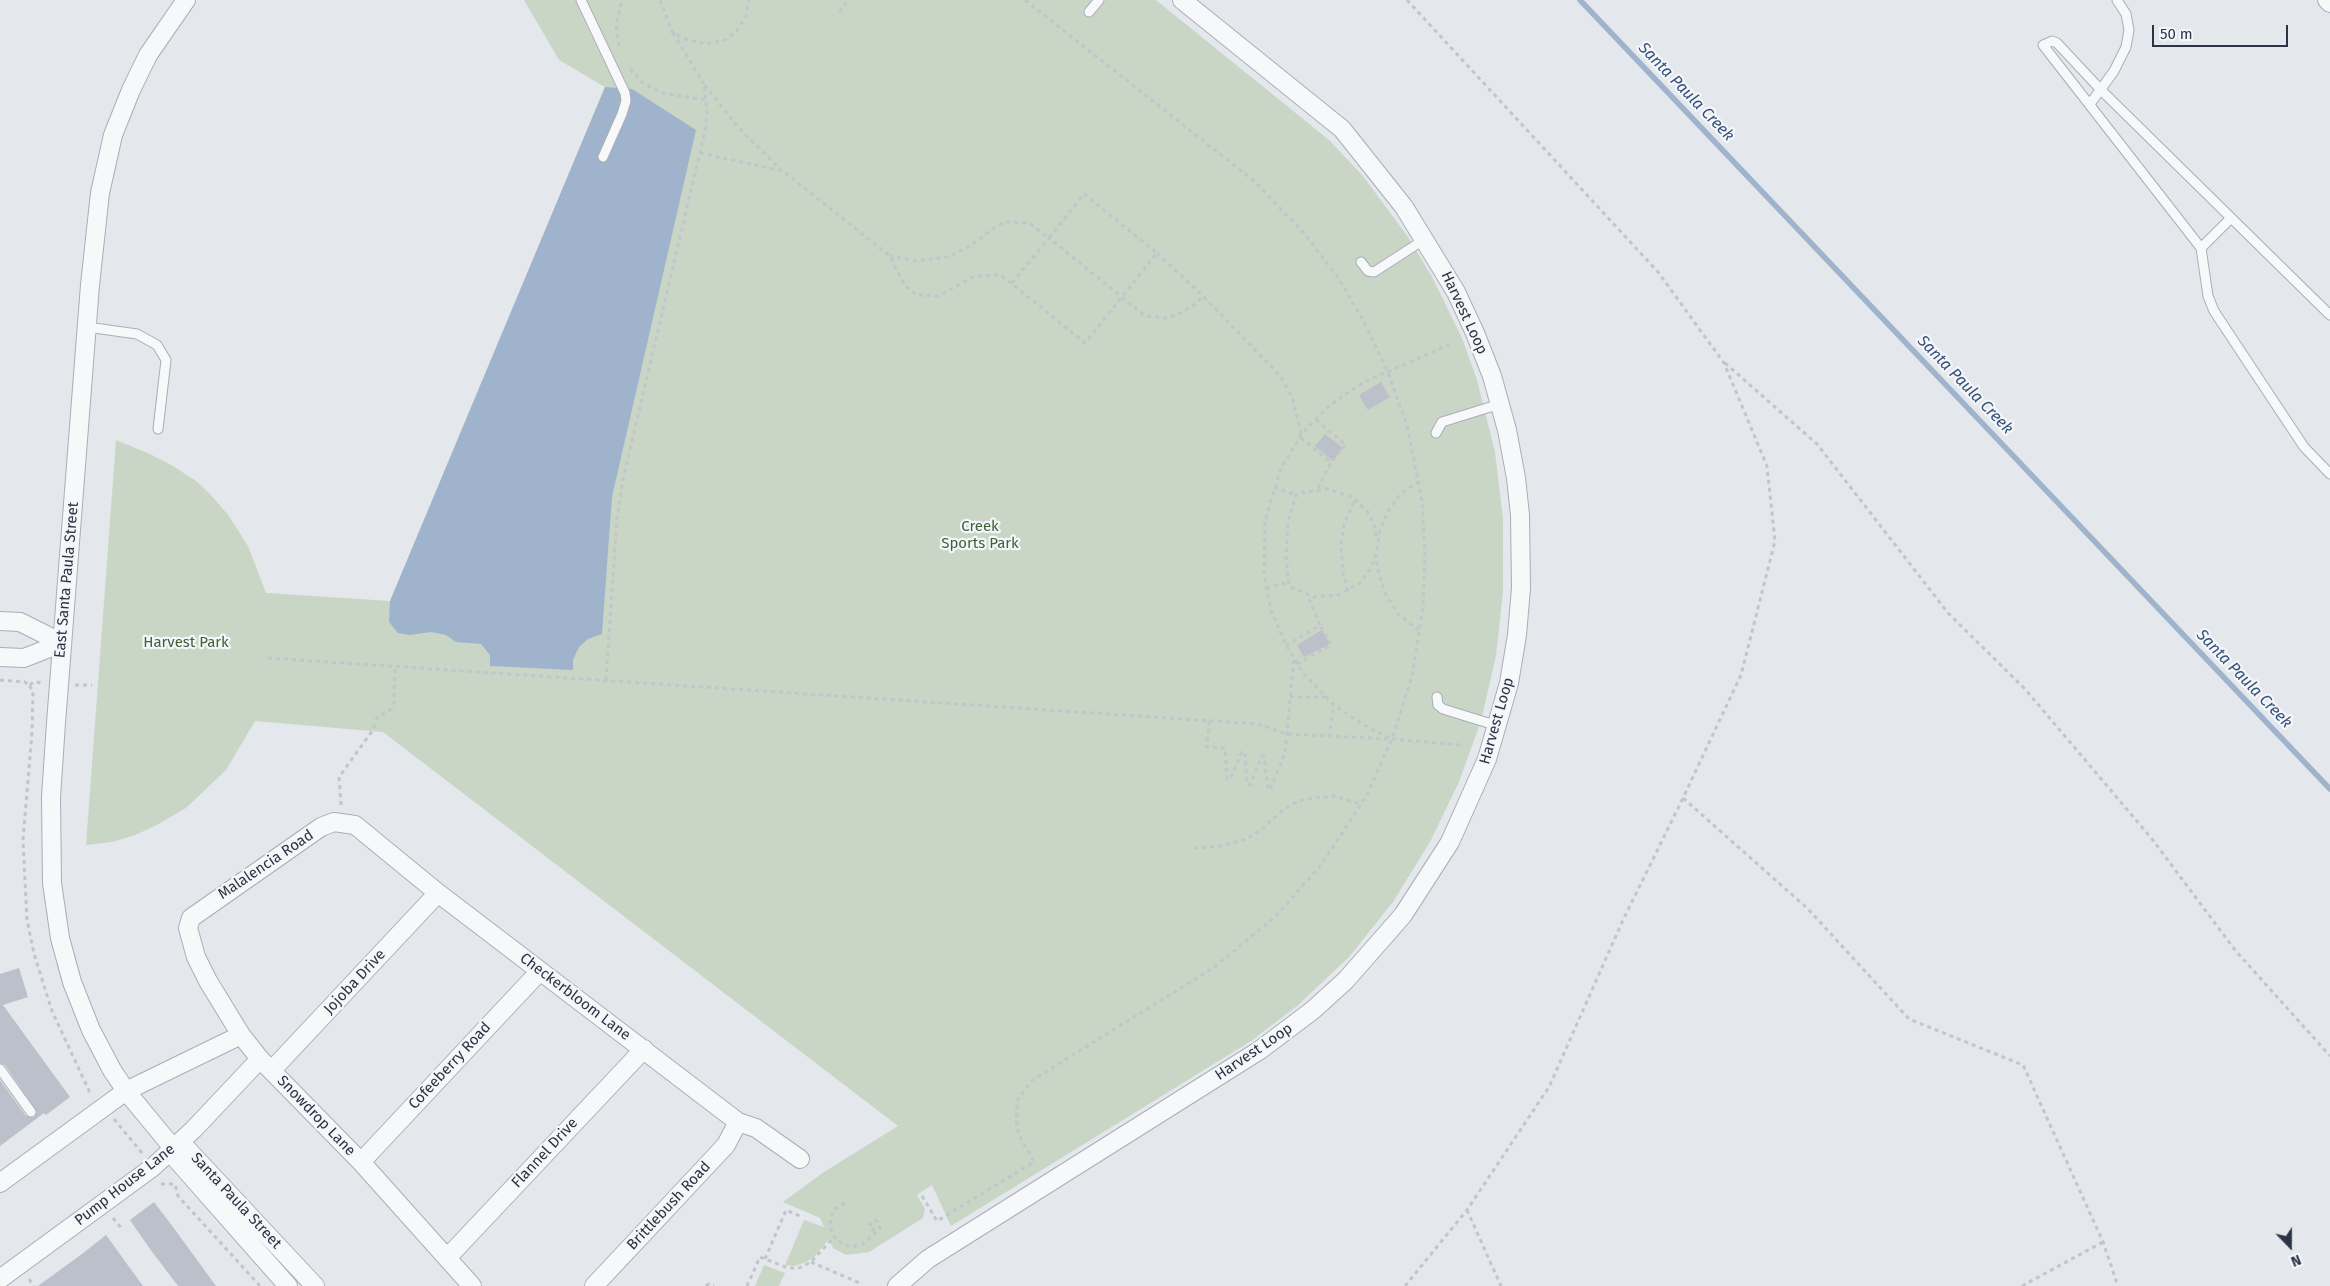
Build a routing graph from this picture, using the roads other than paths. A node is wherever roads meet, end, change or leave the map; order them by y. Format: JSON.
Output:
{"nodes":[{"id":1,"x":186,"y":0,"type":"edge"},
{"id":2,"x":581,"y":0,"type":"edge"},
{"id":3,"x":1099,"y":0,"type":"edge"},
{"id":4,"x":1182,"y":0,"type":"edge"},
{"id":5,"x":2117,"y":0,"type":"edge"},
{"id":6,"x":2327,"y":0,"type":"edge"},
{"id":7,"x":2330,"y":4,"type":"edge"},
{"id":8,"x":1090,"y":12,"type":"dead end"},
{"id":9,"x":2101,"y":90,"type":"junction"},
{"id":10,"x":2090,"y":104,"type":"junction"},
{"id":11,"x":603,"y":157,"type":"dead end"},
{"id":12,"x":2231,"y":218,"type":"junction"},
{"id":13,"x":1425,"y":238,"type":"junction"},
{"id":14,"x":2201,"y":248,"type":"junction"},
{"id":15,"x":1361,"y":262,"type":"dead end"},
{"id":16,"x":2330,"y":315,"type":"edge"},
{"id":17,"x":87,"y":327,"type":"junction"},
{"id":18,"x":1500,"y":404,"type":"junction"},
{"id":19,"x":158,"y":429,"type":"dead end"},
{"id":20,"x":1436,"y":433,"type":"dead end"},
{"id":21,"x":2330,"y":474,"type":"edge"},
{"id":22,"x":0,"y":621,"type":"edge"},
{"id":23,"x":62,"y":643,"type":"junction"},
{"id":24,"x":0,"y":657,"type":"edge"},
{"id":25,"x":1437,"y":697,"type":"dead end"},
{"id":26,"x":1498,"y":726,"type":"junction"},
{"id":27,"x":349,"y":824,"type":"joint"},
{"id":28,"x":438,"y":893,"type":"junction"},
{"id":29,"x":188,"y":928,"type":"joint"},
{"id":30,"x":540,"y":971,"type":"junction"},
{"id":31,"x":241,"y":1036,"type":"junction"},
{"id":32,"x":644,"y":1049,"type":"junction"},
{"id":33,"x":266,"y":1064,"type":"junction"},
{"id":34,"x":0,"y":1069,"type":"edge"},
{"id":35,"x":126,"y":1091,"type":"junction"},
{"id":36,"x":31,"y":1112,"type":"dead end"},
{"id":37,"x":738,"y":1122,"type":"junction"},
{"id":38,"x":174,"y":1148,"type":"junction"},
{"id":39,"x":800,"y":1159,"type":"dead end"},
{"id":40,"x":361,"y":1162,"type":"junction"},
{"id":41,"x":0,"y":1183,"type":"edge"},
{"id":42,"x":447,"y":1258,"type":"junction"},
{"id":43,"x":0,"y":1279,"type":"edge"},
{"id":44,"x":288,"y":1286,"type":"edge"},
{"id":45,"x":316,"y":1286,"type":"edge"},
{"id":46,"x":472,"y":1286,"type":"edge"},
{"id":47,"x":594,"y":1286,"type":"edge"},
{"id":48,"x":897,"y":1286,"type":"edge"}],
"edges":[{"from":1,"to":17,"type":"street","name":"East Santa Paula Street"},
{"from":2,"to":11,"type":"lane"},
{"from":3,"to":8,"type":"lane"},
{"from":4,"to":13,"type":"street","name":"Harvest Loop"},
{"from":5,"to":9,"type":"lane"},
{"from":6,"to":7,"type":"street"},
{"from":9,"to":10,"type":"lane"},
{"from":9,"to":10,"type":"lane"},
{"from":9,"to":12,"type":"lane"},
{"from":10,"to":14,"type":"lane"},
{"from":12,"to":14,"type":"lane"},
{"from":12,"to":16,"type":"lane"},
{"from":13,"to":15,"type":"lane"},
{"from":13,"to":18,"type":"street","name":"Harvest Loop"},
{"from":14,"to":21,"type":"lane"},
{"from":17,"to":19,"type":"lane"},
{"from":17,"to":23,"type":"street","name":"East Santa Paula Street"},
{"from":18,"to":20,"type":"lane"},
{"from":18,"to":26,"type":"street","name":"Harvest Loop"},
{"from":22,"to":23,"type":"street"},
{"from":23,"to":24,"type":"street"},
{"from":23,"to":35,"type":"street","name":"East Santa Paula Street"},
{"from":25,"to":26,"type":"lane"},
{"from":26,"to":48,"type":"street","name":"Harvest Loop"},
{"from":27,"to":28,"type":"street","name":"Checkerbloom Lane"},
{"from":27,"to":29,"type":"street","name":"Malalencia Road"},
{"from":28,"to":30,"type":"street","name":"Checkerbloom Lane"},
{"from":28,"to":33,"type":"street","name":"Jojoba Drive"},
{"from":29,"to":31,"type":"street","name":"Snowdrop Lane"},
{"from":30,"to":32,"type":"street","name":"Checkerbloom Lane"},
{"from":30,"to":40,"type":"street","name":"Cofeeberry Road"},
{"from":31,"to":33,"type":"street","name":"Snowdrop Lane"},
{"from":31,"to":35,"type":"street"},
{"from":32,"to":37,"type":"street","name":"Checkerbloom Lane"},
{"from":32,"to":42,"type":"street","name":"Flannel Drive"},
{"from":33,"to":38,"type":"street","name":"Pump House Lane"},
{"from":33,"to":40,"type":"street","name":"Snowdrop Lane"},
{"from":34,"to":36,"type":"lane"},
{"from":35,"to":38,"type":"street","name":"East Santa Paula Street"},
{"from":35,"to":41,"type":"street"},
{"from":37,"to":39,"type":"street","name":"Checkerbloom Lane"},
{"from":37,"to":47,"type":"street","name":"Brittlebush Road"},
{"from":38,"to":43,"type":"street","name":"Pump House Lane"},
{"from":38,"to":44,"type":"street","name":"Santa Paula Street"},
{"from":38,"to":45,"type":"street","name":"Santa Paula Street"},
{"from":40,"to":42,"type":"street","name":"Snowdrop Lane"},
{"from":42,"to":46,"type":"street","name":"Snowdrop Lane"}]}
